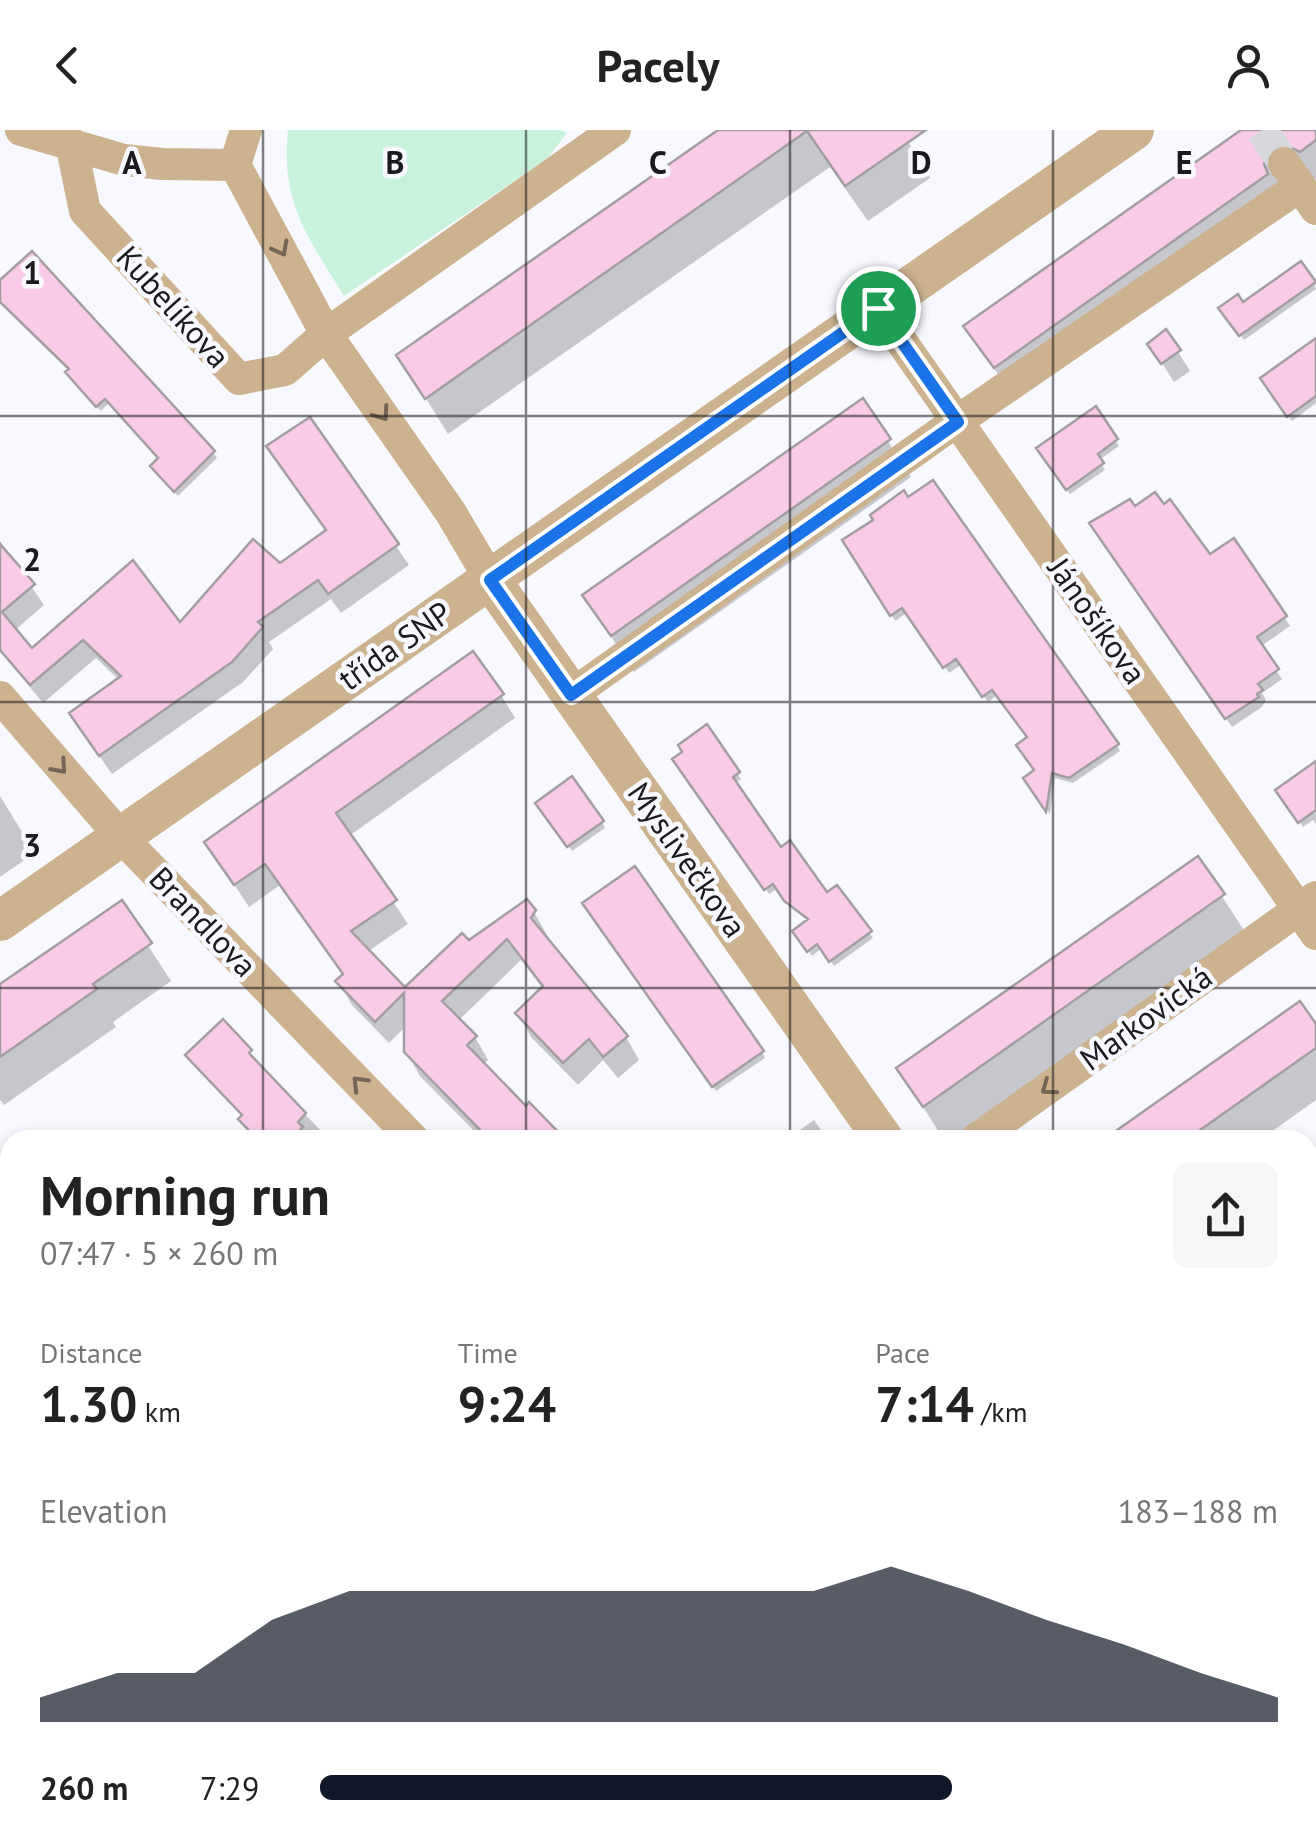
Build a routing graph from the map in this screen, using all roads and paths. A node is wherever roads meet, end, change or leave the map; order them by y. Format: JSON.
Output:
{"nodes":[{"id":1,"x":21,"y":130,"type":"edge"},
{"id":2,"x":246,"y":130,"type":"edge"},
{"id":3,"x":615,"y":130,"type":"edge"},
{"id":4,"x":1134,"y":130,"type":"edge"},
{"id":5,"x":71,"y":143,"type":"junction"},
{"id":6,"x":235,"y":164,"type":"junction"},
{"id":7,"x":1300,"y":186,"type":"edge"},
{"id":8,"x":878,"y":308,"type":"junction"},
{"id":9,"x":326,"y":334,"type":"junction"},
{"id":10,"x":958,"y":422,"type":"junction"},
{"id":11,"x":490,"y":580,"type":"junction"},
{"id":12,"x":571,"y":695,"type":"junction"},
{"id":13,"x":0,"y":697,"type":"edge"},
{"id":14,"x":121,"y":837,"type":"junction"},
{"id":15,"x":1310,"y":914,"type":"edge"},
{"id":16,"x":0,"y":921,"type":"edge"},
{"id":17,"x":404,"y":1130,"type":"edge"},
{"id":18,"x":877,"y":1130,"type":"edge"},
{"id":19,"x":991,"y":1130,"type":"edge"}],
"edges":[{"from":1,"to":5,"type":"street"},
{"from":2,"to":6,"type":"street"},
{"from":3,"to":9,"type":"street"},
{"from":4,"to":8,"type":"street","name":"třída SNP"},
{"from":5,"to":6,"type":"street"},
{"from":5,"to":9,"type":"street","name":"Kubelíkova"},
{"from":6,"to":9,"type":"street","one_way":true},
{"from":7,"to":10,"type":"street"},
{"from":8,"to":10,"type":"street","name":"Jánošíkova"},
{"from":8,"to":11,"type":"street","name":"třída SNP"},
{"from":9,"to":11,"type":"street","one_way":true},
{"from":10,"to":12,"type":"street"},
{"from":10,"to":15,"type":"street","name":"Jánošíkova"},
{"from":11,"to":12,"type":"street","name":"Myslivečkova"},
{"from":11,"to":14,"type":"street","name":"třída SNP"},
{"from":12,"to":18,"type":"street","name":"Myslivečkova"},
{"from":13,"to":14,"type":"street","name":"Brandlova","one_way":true},
{"from":14,"to":16,"type":"street","name":"třída SNP"},
{"from":17,"to":14,"type":"street","name":"Brandlova","one_way":true},
{"from":15,"to":19,"type":"street","name":"Markovická","one_way":true}]}
